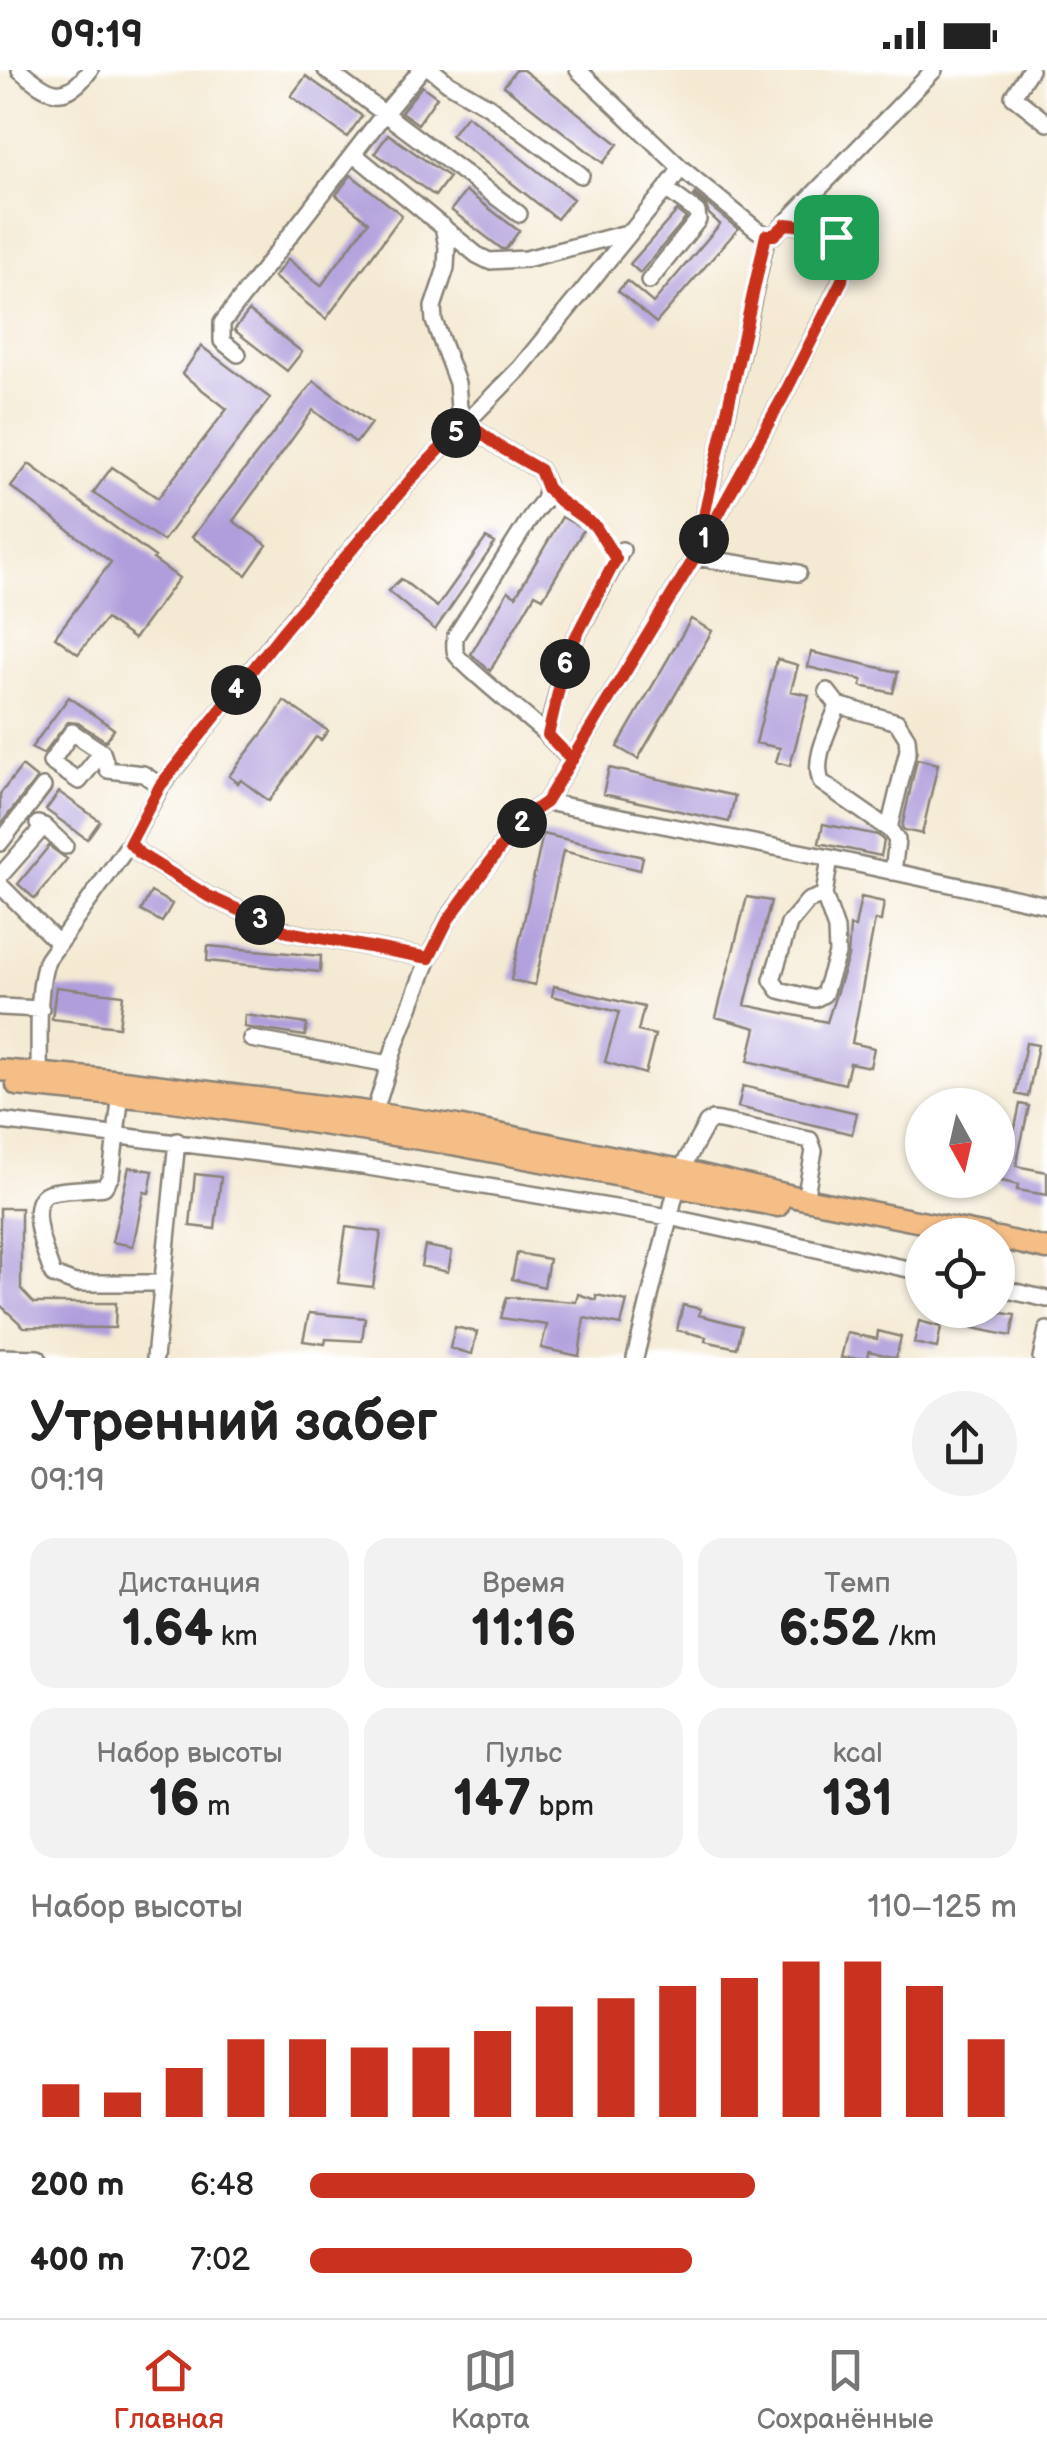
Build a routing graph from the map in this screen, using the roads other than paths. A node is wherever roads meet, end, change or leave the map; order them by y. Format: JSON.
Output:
{"nodes":[{"id":1,"x":20,"y":70,"type":"edge"},
{"id":2,"x":90,"y":70,"type":"edge"},
{"id":3,"x":326,"y":70,"type":"edge"},
{"id":4,"x":422,"y":70,"type":"edge"},
{"id":5,"x":432,"y":70,"type":"edge"},
{"id":6,"x":578,"y":70,"type":"edge"},
{"id":7,"x":934,"y":70,"type":"edge"},
{"id":8,"x":1030,"y":70,"type":"edge"},
{"id":9,"x":384,"y":114,"type":"junction"},
{"id":10,"x":1047,"y":123,"type":"edge"},
{"id":11,"x":354,"y":154,"type":"junction"},
{"id":12,"x":680,"y":168,"type":"junction"},
{"id":13,"x":581,"y":175,"type":"dead end"},
{"id":14,"x":666,"y":189,"type":"junction"},
{"id":15,"x":518,"y":214,"type":"dead end"},
{"id":16,"x":786,"y":224,"type":"junction"},
{"id":17,"x":443,"y":226,"type":"junction"},
{"id":18,"x":631,"y":232,"type":"junction"},
{"id":19,"x":766,"y":235,"type":"junction"},
{"id":20,"x":649,"y":281,"type":"dead end"},
{"id":21,"x":238,"y":354,"type":"dead end"},
{"id":22,"x":457,"y":383,"type":"junction"},
{"id":23,"x":482,"y":407,"type":"junction"},
{"id":24,"x":466,"y":422,"type":"junction"},
{"id":25,"x":619,"y":554,"type":"road end"},
{"id":26,"x":695,"y":557,"type":"junction"},
{"id":27,"x":798,"y":573,"type":"dead end"},
{"id":28,"x":826,"y":691,"type":"dead end"},
{"id":29,"x":838,"y":704,"type":"junction"},
{"id":30,"x":548,"y":735,"type":"junction"},
{"id":31,"x":102,"y":752,"type":"dead end"},
{"id":32,"x":572,"y":760,"type":"junction"},
{"id":33,"x":160,"y":786,"type":"junction"},
{"id":34,"x":43,"y":787,"type":"dead end"},
{"id":35,"x":546,"y":802,"type":"junction"},
{"id":36,"x":20,"y":817,"type":"junction"},
{"id":37,"x":44,"y":826,"type":"junction"},
{"id":38,"x":890,"y":830,"type":"junction"},
{"id":39,"x":0,"y":843,"type":"edge"},
{"id":40,"x":130,"y":843,"type":"junction"},
{"id":41,"x":65,"y":846,"type":"dead end"},
{"id":42,"x":830,"y":858,"type":"junction"},
{"id":43,"x":893,"y":872,"type":"junction"},
{"id":44,"x":0,"y":876,"type":"edge"},
{"id":45,"x":0,"y":885,"type":"edge"},
{"id":46,"x":824,"y":895,"type":"junction"},
{"id":47,"x":1047,"y":906,"type":"edge"},
{"id":48,"x":58,"y":943,"type":"junction"},
{"id":49,"x":429,"y":958,"type":"junction"},
{"id":50,"x":0,"y":1007,"type":"edge"},
{"id":51,"x":41,"y":1010,"type":"junction"},
{"id":52,"x":251,"y":1039,"type":"dead end"},
{"id":53,"x":389,"y":1064,"type":"junction"},
{"id":54,"x":0,"y":1070,"type":"edge"},
{"id":55,"x":38,"y":1074,"type":"junction"},
{"id":56,"x":0,"y":1084,"type":"edge"},
{"id":57,"x":122,"y":1088,"type":"junction"},
{"id":58,"x":0,"y":1121,"type":"edge"},
{"id":59,"x":372,"y":1122,"type":"junction"},
{"id":60,"x":117,"y":1135,"type":"junction"},
{"id":61,"x":177,"y":1141,"type":"junction"},
{"id":62,"x":679,"y":1178,"type":"junction"},
{"id":63,"x":805,"y":1199,"type":"junction"},
{"id":64,"x":669,"y":1217,"type":"junction"},
{"id":65,"x":905,"y":1220,"type":"edge"},
{"id":66,"x":905,"y":1232,"type":"edge"},
{"id":67,"x":1015,"y":1242,"type":"edge"},
{"id":68,"x":1047,"y":1249,"type":"edge"},
{"id":69,"x":1015,"y":1255,"type":"edge"},
{"id":70,"x":1047,"y":1262,"type":"edge"},
{"id":71,"x":905,"y":1268,"type":"edge"},
{"id":72,"x":162,"y":1282,"type":"junction"},
{"id":73,"x":1015,"y":1292,"type":"edge"},
{"id":74,"x":1047,"y":1299,"type":"edge"},
{"id":75,"x":1047,"y":1330,"type":"edge"},
{"id":76,"x":0,"y":1357,"type":"edge"},
{"id":77,"x":38,"y":1358,"type":"edge"},
{"id":78,"x":155,"y":1358,"type":"edge"},
{"id":79,"x":635,"y":1358,"type":"edge"},
{"id":80,"x":1041,"y":1358,"type":"edge"}],
"edges":[{"from":1,"to":2,"type":"street"},
{"from":3,"to":9,"type":"street"},
{"from":4,"to":9,"type":"street"},
{"from":5,"to":13,"type":"street"},
{"from":6,"to":12,"type":"street"},
{"from":7,"to":16,"type":"street"},
{"from":8,"to":10,"type":"street"},
{"from":9,"to":11,"type":"street"},
{"from":9,"to":15,"type":"street"},
{"from":11,"to":17,"type":"street"},
{"from":11,"to":21,"type":"street"},
{"from":12,"to":14,"type":"street"},
{"from":12,"to":19,"type":"street"},
{"from":14,"to":18,"type":"street"},
{"from":14,"to":20,"type":"street"},
{"from":16,"to":19,"type":"street"},
{"from":16,"to":26,"type":"street"},
{"from":17,"to":18,"type":"street"},
{"from":17,"to":22,"type":"street"},
{"from":18,"to":23,"type":"street"},
{"from":19,"to":26,"type":"street"},
{"from":22,"to":23,"type":"street"},
{"from":22,"to":24,"type":"street"},
{"from":23,"to":24,"type":"street"},
{"from":24,"to":30,"type":"street"},
{"from":24,"to":33,"type":"street"},
{"from":25,"to":30,"type":"street"},
{"from":26,"to":27,"type":"street"},
{"from":26,"to":32,"type":"street"},
{"from":28,"to":29,"type":"street"},
{"from":29,"to":38,"type":"street"},
{"from":29,"to":38,"type":"street"},
{"from":30,"to":32,"type":"street"},
{"from":31,"to":33,"type":"street"},
{"from":32,"to":35,"type":"street"},
{"from":33,"to":40,"type":"street"},
{"from":34,"to":36,"type":"street"},
{"from":35,"to":42,"type":"street"},
{"from":35,"to":49,"type":"street"},
{"from":36,"to":37,"type":"street"},
{"from":36,"to":39,"type":"street"},
{"from":37,"to":41,"type":"street"},
{"from":37,"to":44,"type":"street"},
{"from":38,"to":43,"type":"street"},
{"from":40,"to":48,"type":"street"},
{"from":40,"to":49,"type":"street"},
{"from":42,"to":43,"type":"street"},
{"from":42,"to":46,"type":"street"},
{"from":43,"to":47,"type":"street"},
{"from":45,"to":48,"type":"street"},
{"from":46,"to":46,"type":"street"},
{"from":48,"to":51,"type":"street"},
{"from":49,"to":53,"type":"street"},
{"from":50,"to":51,"type":"street"},
{"from":51,"to":55,"type":"street"},
{"from":52,"to":53,"type":"street"},
{"from":53,"to":59,"type":"street"},
{"from":54,"to":55,"type":"main road"},
{"from":55,"to":57,"type":"main road"},
{"from":56,"to":57,"type":"main road"},
{"from":57,"to":59,"type":"main road"},
{"from":57,"to":60,"type":"street"},
{"from":58,"to":60,"type":"street"},
{"from":59,"to":62,"type":"main road"},
{"from":60,"to":61,"type":"street"},
{"from":60,"to":72,"type":"street"},
{"from":61,"to":64,"type":"street"},
{"from":61,"to":72,"type":"street"},
{"from":62,"to":63,"type":"main road"},
{"from":62,"to":63,"type":"street"},
{"from":62,"to":64,"type":"street"},
{"from":62,"to":66,"type":"main road"},
{"from":63,"to":65,"type":"main road"},
{"from":64,"to":71,"type":"street"},
{"from":64,"to":79,"type":"street"},
{"from":67,"to":68,"type":"main road"},
{"from":69,"to":70,"type":"main road"},
{"from":72,"to":78,"type":"street"},
{"from":73,"to":74,"type":"street"},
{"from":75,"to":80,"type":"street"},
{"from":76,"to":77,"type":"street"}]}
